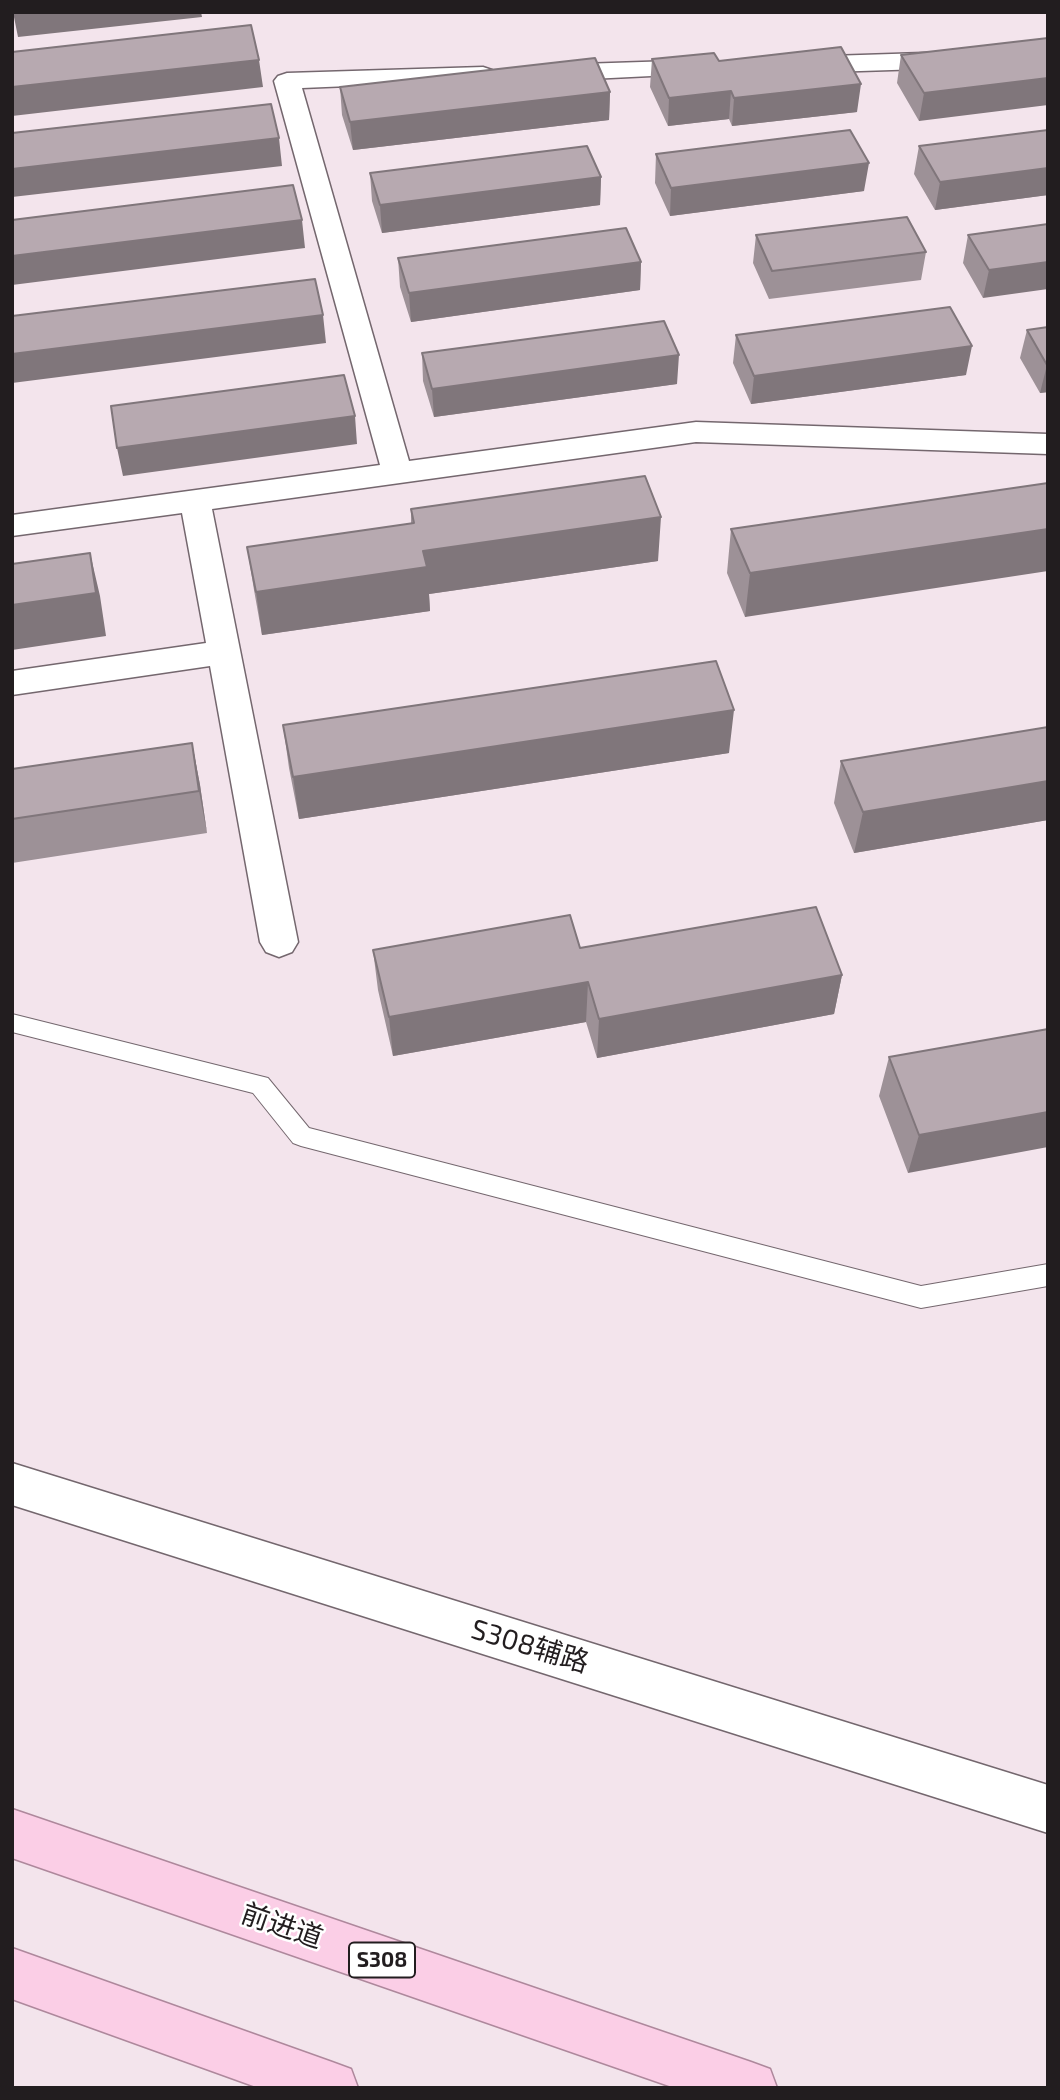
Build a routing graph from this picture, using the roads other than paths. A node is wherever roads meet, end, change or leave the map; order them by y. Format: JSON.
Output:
{"nodes":[{"id":1,"x":1048,"y":57,"type":"edge"},
{"id":2,"x":771,"y":66,"type":"edge"},
{"id":3,"x":730,"y":67,"type":"edge"},
{"id":4,"x":1048,"y":444,"type":"edge"},
{"id":5,"x":397,"y":473,"type":"junction"},
{"id":6,"x":195,"y":501,"type":"junction"},
{"id":7,"x":12,"y":526,"type":"edge"},
{"id":8,"x":224,"y":652,"type":"junction"},
{"id":9,"x":12,"y":683,"type":"edge"},
{"id":10,"x":279,"y":942,"type":"dead end"},
{"id":11,"x":12,"y":1023,"type":"edge"},
{"id":12,"x":1048,"y":1275,"type":"edge"},
{"id":13,"x":12,"y":1484,"type":"edge"},
{"id":14,"x":1048,"y":1809,"type":"edge"},
{"id":15,"x":12,"y":1833,"type":"edge"},
{"id":16,"x":12,"y":1973,"type":"edge"},
{"id":17,"x":332,"y":2088,"type":"edge"},
{"id":18,"x":751,"y":2088,"type":"edge"}],
"edges":[{"from":1,"to":2,"type":"street"},
{"from":3,"to":5,"type":"street"},
{"from":4,"to":5,"type":"street"},
{"from":5,"to":6,"type":"street"},
{"from":6,"to":7,"type":"street"},
{"from":6,"to":8,"type":"street"},
{"from":8,"to":9,"type":"street"},
{"from":8,"to":10,"type":"street"},
{"from":11,"to":12,"type":"lane"},
{"from":13,"to":14,"type":"street","name":"S308辅路"},
{"from":15,"to":18,"type":"highway","name":"前进道","number":"S308"},
{"from":16,"to":17,"type":"highway"}]}
